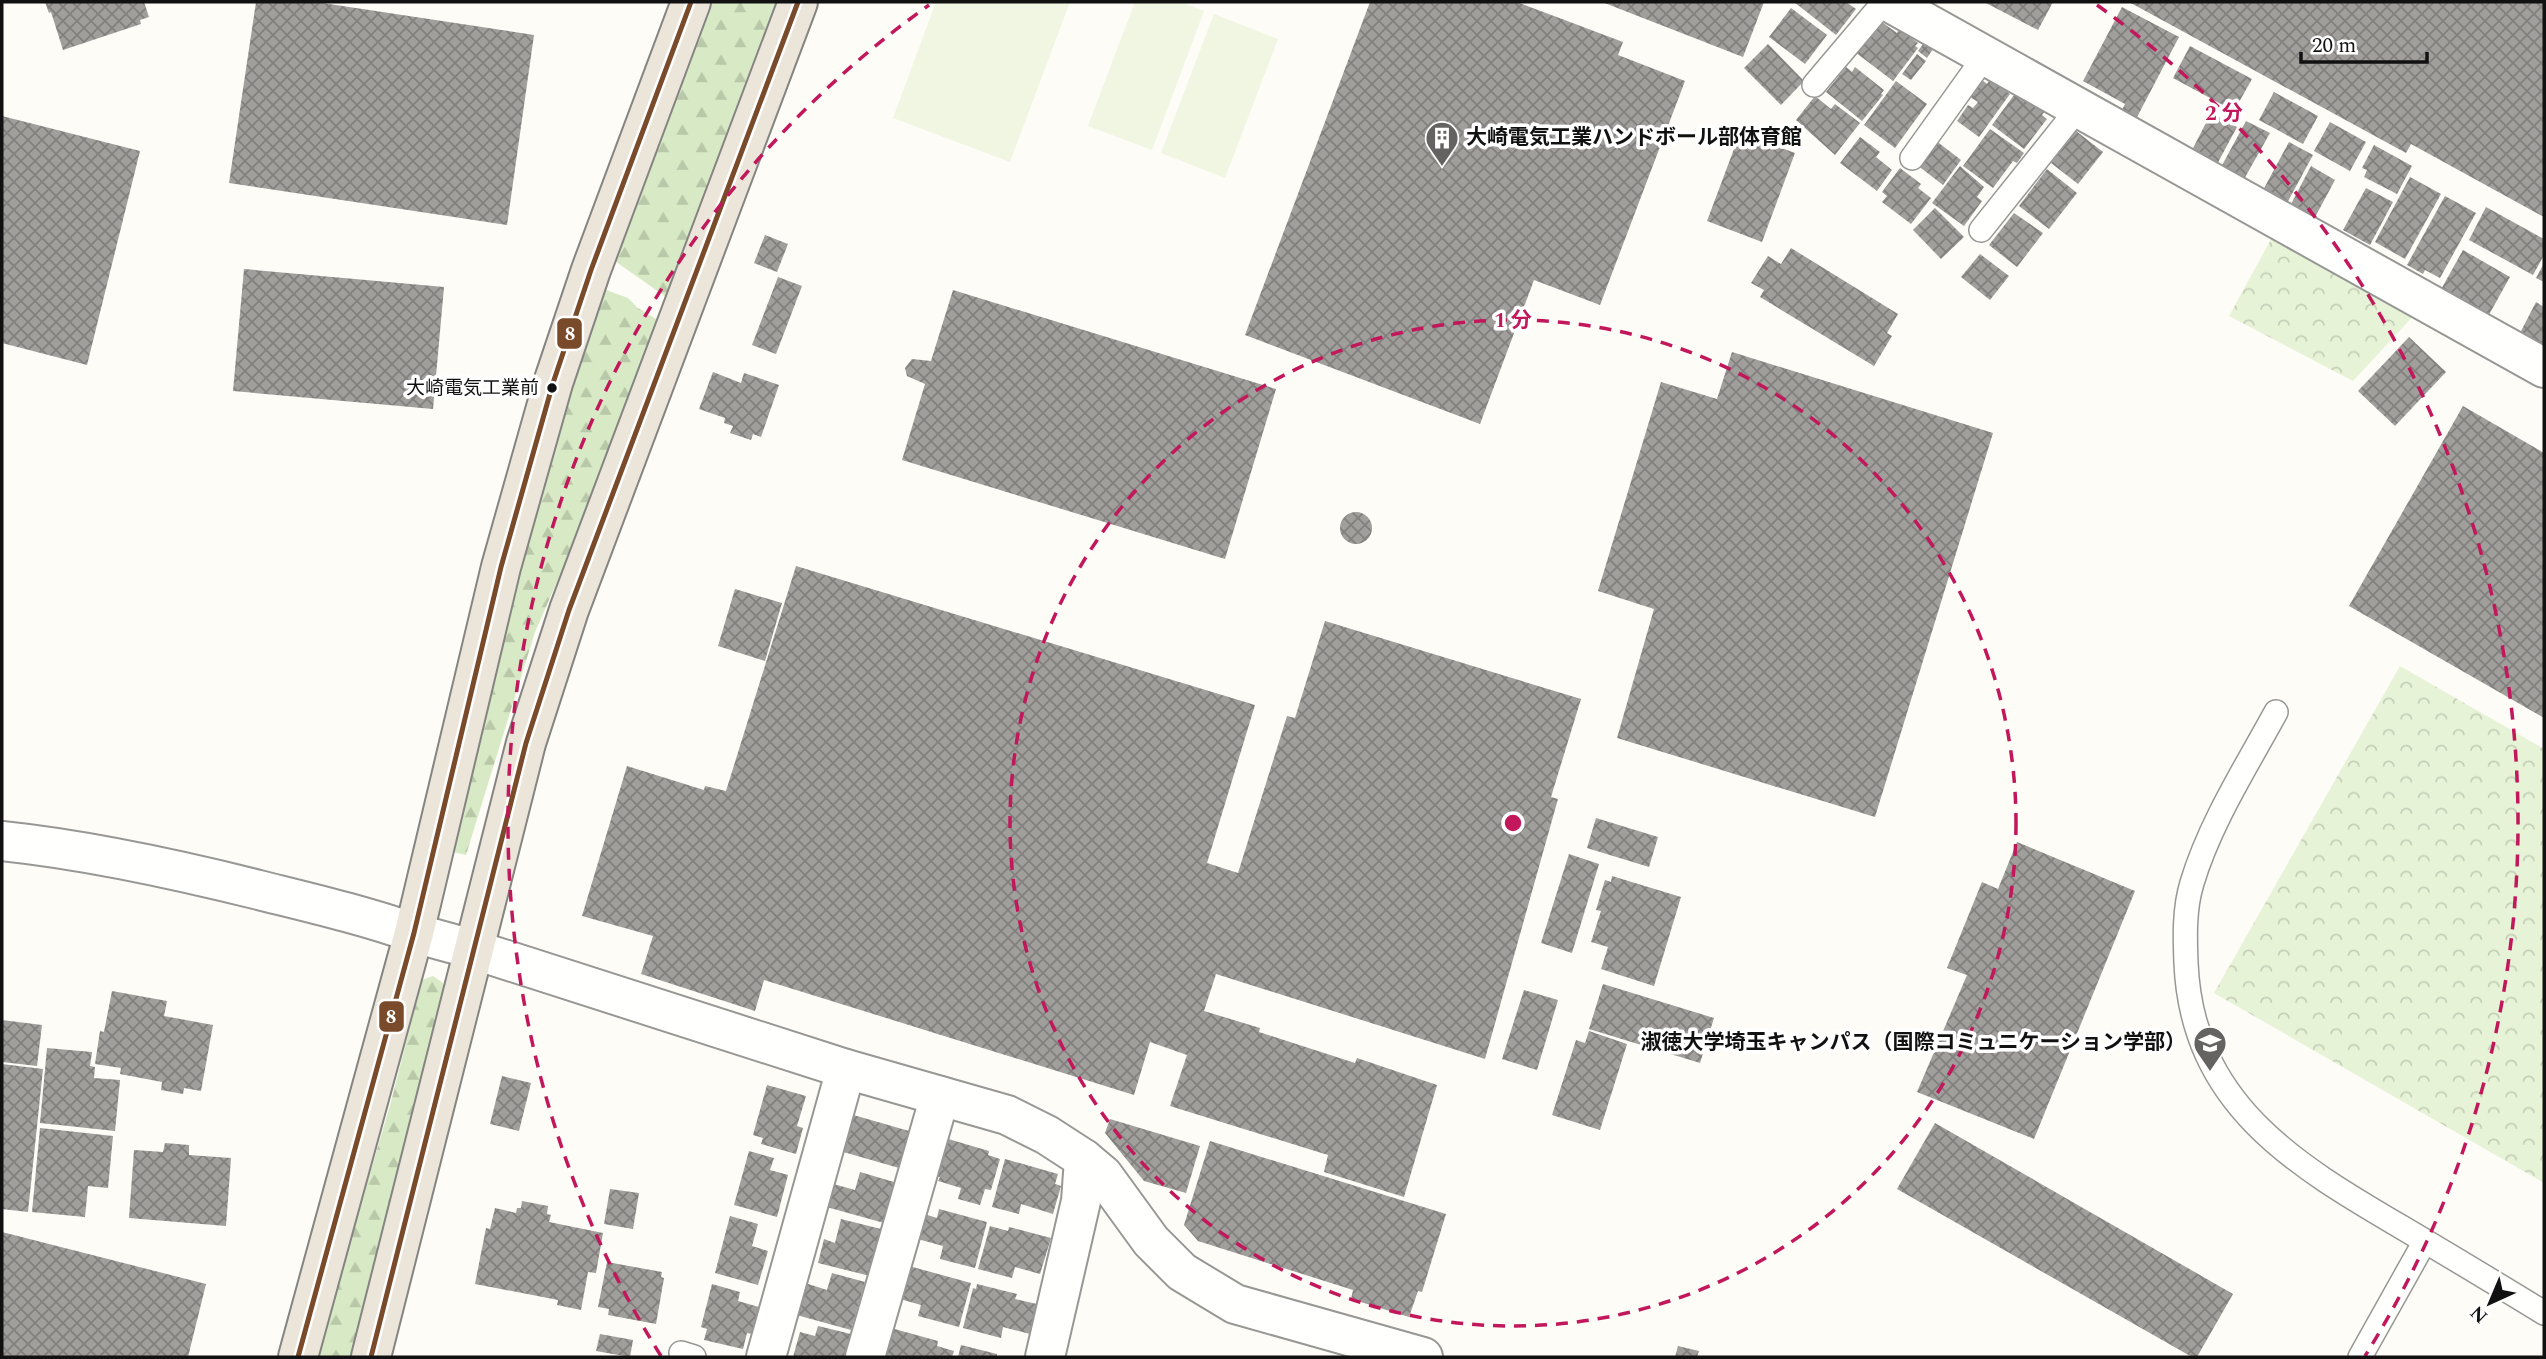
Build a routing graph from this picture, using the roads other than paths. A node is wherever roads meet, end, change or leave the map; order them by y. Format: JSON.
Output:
{"nodes":[{"id":1,"x":691,"y":2,"type":"edge"},
{"id":2,"x":798,"y":2,"type":"edge"},
{"id":3,"x":1887,"y":2,"type":"edge"},
{"id":4,"x":1985,"y":56,"type":"junction"},
{"id":5,"x":1814,"y":85,"type":"dead end"},
{"id":6,"x":2080,"y":107,"type":"junction"},
{"id":7,"x":1912,"y":158,"type":"dead end"},
{"id":8,"x":1981,"y":230,"type":"dead end"},
{"id":9,"x":2544,"y":368,"type":"edge"},
{"id":10,"x":2276,"y":712,"type":"dead end"},
{"id":11,"x":2,"y":841,"type":"edge"},
{"id":12,"x":414,"y":933,"type":"junction"},
{"id":13,"x":472,"y":950,"type":"junction"},
{"id":14,"x":846,"y":1069,"type":"junction"},
{"id":15,"x":940,"y":1097,"type":"junction"},
{"id":16,"x":1084,"y":1159,"type":"junction"},
{"id":17,"x":2425,"y":1241,"type":"junction"},
{"id":18,"x":2544,"y":1312,"type":"edge"},
{"id":19,"x":298,"y":1357,"type":"edge"},
{"id":20,"x":371,"y":1357,"type":"edge"},
{"id":21,"x":766,"y":1357,"type":"edge"},
{"id":22,"x":865,"y":1357,"type":"edge"},
{"id":23,"x":1045,"y":1357,"type":"edge"},
{"id":24,"x":1423,"y":1357,"type":"edge"},
{"id":25,"x":2360,"y":1357,"type":"edge"}],
"edges":[{"from":1,"to":12,"type":"highway"},
{"from":2,"to":13,"type":"highway"},
{"from":3,"to":4,"type":"street"},
{"from":3,"to":5,"type":"lane"},
{"from":4,"to":6,"type":"street"},
{"from":4,"to":7,"type":"lane"},
{"from":6,"to":8,"type":"lane"},
{"from":6,"to":9,"type":"street"},
{"from":10,"to":17,"type":"lane"},
{"from":11,"to":12,"type":"street"},
{"from":12,"to":13,"type":"street"},
{"from":12,"to":19,"type":"highway"},
{"from":13,"to":14,"type":"street"},
{"from":13,"to":20,"type":"highway"},
{"from":14,"to":15,"type":"street"},
{"from":14,"to":21,"type":"street"},
{"from":15,"to":16,"type":"street"},
{"from":15,"to":22,"type":"street"},
{"from":16,"to":23,"type":"street"},
{"from":16,"to":24,"type":"street"},
{"from":17,"to":18,"type":"lane"},
{"from":17,"to":25,"type":"lane"}]}
